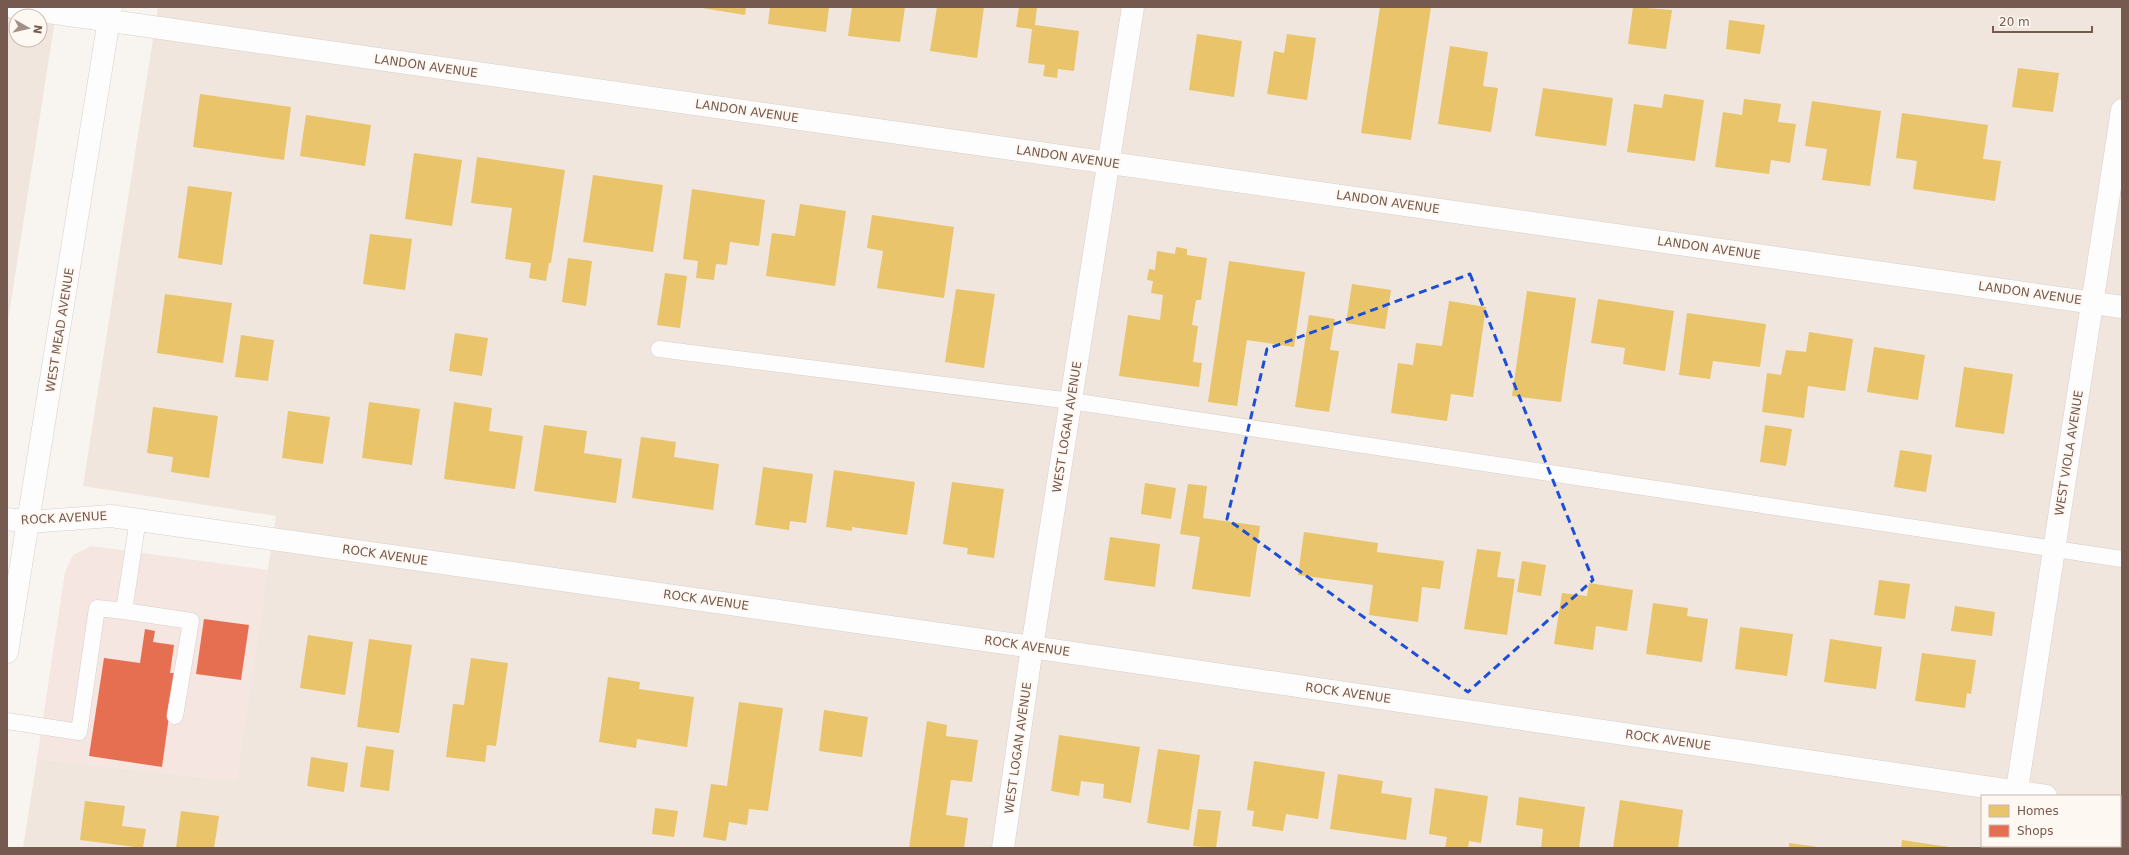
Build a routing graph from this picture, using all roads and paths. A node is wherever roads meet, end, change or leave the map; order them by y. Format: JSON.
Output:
{"nodes":[{"id":1,"x":13,"y":7,"type":"edge"},
{"id":2,"x":1133,"y":7,"type":"edge"},
{"id":3,"x":110,"y":14,"type":"edge"},
{"id":4,"x":2122,"y":110,"type":"edge"},
{"id":5,"x":1108,"y":162,"type":"junction"},
{"id":6,"x":2092,"y":302,"type":"junction"},
{"id":7,"x":2122,"y":306,"type":"edge"},
{"id":8,"x":659,"y":349,"type":"dead end"},
{"id":9,"x":1071,"y":401,"type":"junction"},
{"id":10,"x":7,"y":519,"type":"edge"},
{"id":11,"x":138,"y":519,"type":"junction"},
{"id":12,"x":29,"y":522,"type":"junction"},
{"id":13,"x":2054,"y":550,"type":"junction"},
{"id":14,"x":2122,"y":559,"type":"edge"},
{"id":15,"x":124,"y":611,"type":"junction"},
{"id":16,"x":1032,"y":647,"type":"junction"},
{"id":17,"x":7,"y":652,"type":"edge"},
{"id":18,"x":175,"y":716,"type":"dead end"},
{"id":19,"x":7,"y":721,"type":"edge"},
{"id":20,"x":2017,"y":794,"type":"edge"},
{"id":21,"x":2032,"y":795,"type":"edge"},
{"id":22,"x":1003,"y":848,"type":"edge"}],
"edges":[{"from":1,"to":3,"type":"street","name":"LANDON AVENUE"},
{"from":2,"to":5,"type":"street","name":"WEST LOGAN AVENUE"},
{"from":3,"to":5,"type":"street","name":"LANDON AVENUE"},
{"from":3,"to":12,"type":"street","name":"WEST MEAD AVENUE"},
{"from":4,"to":6,"type":"street","name":"WEST VIOLA AVENUE"},
{"from":5,"to":6,"type":"street","name":"LANDON AVENUE"},
{"from":5,"to":9,"type":"street","name":"WEST LOGAN AVENUE"},
{"from":6,"to":7,"type":"street","name":"LANDON AVENUE"},
{"from":6,"to":13,"type":"street","name":"WEST VIOLA AVENUE"},
{"from":8,"to":9,"type":"lane"},
{"from":9,"to":13,"type":"lane"},
{"from":9,"to":16,"type":"street","name":"WEST LOGAN AVENUE"},
{"from":10,"to":12,"type":"street","name":"ROCK AVENUE"},
{"from":11,"to":12,"type":"street","name":"ROCK AVENUE"},
{"from":11,"to":15,"type":"lane"},
{"from":11,"to":16,"type":"street","name":"ROCK AVENUE"},
{"from":12,"to":17,"type":"street","name":"WEST MEAD AVENUE"},
{"from":13,"to":14,"type":"lane"},
{"from":13,"to":20,"type":"street","name":"WEST VIOLA AVENUE"},
{"from":15,"to":18,"type":"lane"},
{"from":15,"to":19,"type":"lane"},
{"from":16,"to":20,"type":"street","name":"ROCK AVENUE"},
{"from":16,"to":22,"type":"street","name":"WEST LOGAN AVENUE"},
{"from":20,"to":21,"type":"street","name":"ROCK AVENUE"}]}
